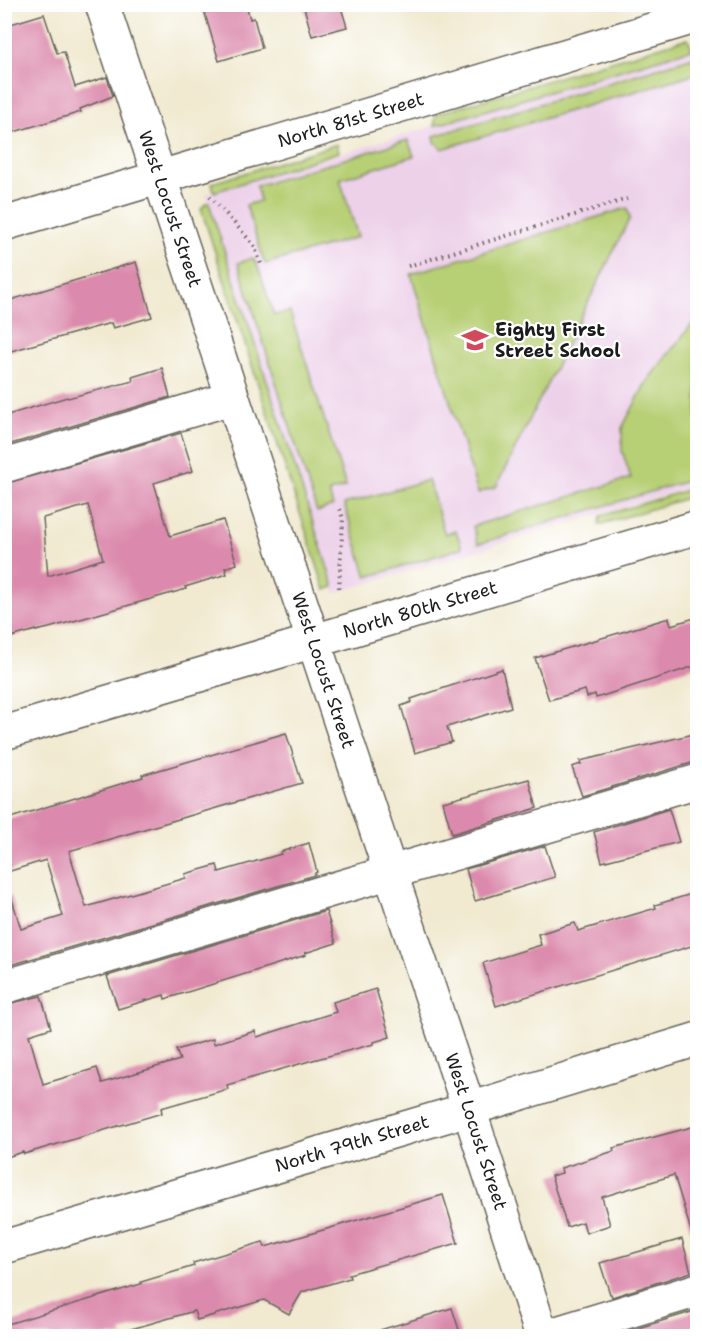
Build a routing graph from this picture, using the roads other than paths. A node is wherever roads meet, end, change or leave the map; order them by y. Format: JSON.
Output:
{"nodes":[{"id":1,"x":102,"y":4,"type":"edge"},
{"id":2,"x":698,"y":16,"type":"edge"},
{"id":3,"x":159,"y":179,"type":"junction"},
{"id":4,"x":4,"y":224,"type":"edge"},
{"id":5,"x":232,"y":398,"type":"junction"},
{"id":6,"x":4,"y":466,"type":"edge"},
{"id":7,"x":698,"y":527,"type":"edge"},
{"id":8,"x":313,"y":640,"type":"junction"},
{"id":9,"x":4,"y":733,"type":"edge"},
{"id":10,"x":698,"y":781,"type":"edge"},
{"id":11,"x":391,"y":873,"type":"junction"},
{"id":12,"x":4,"y":987,"type":"edge"},
{"id":13,"x":698,"y":1039,"type":"edge"},
{"id":14,"x":469,"y":1109,"type":"junction"},
{"id":15,"x":4,"y":1246,"type":"edge"},
{"id":16,"x":698,"y":1290,"type":"edge"},
{"id":17,"x":542,"y":1336,"type":"edge"},
{"id":18,"x":547,"y":1336,"type":"edge"}],
"edges":[{"from":1,"to":3,"type":"street","name":"West Locust Street"},
{"from":2,"to":3,"type":"street","name":"North 81st Street"},
{"from":3,"to":4,"type":"street","name":"North 81st Street"},
{"from":3,"to":5,"type":"street","name":"West Locust Street"},
{"from":5,"to":6,"type":"street"},
{"from":5,"to":8,"type":"street","name":"West Locust Street"},
{"from":7,"to":8,"type":"street","name":"North 80th Street"},
{"from":8,"to":9,"type":"street","name":"North 80th Street"},
{"from":8,"to":11,"type":"street","name":"West Locust Street"},
{"from":10,"to":11,"type":"street"},
{"from":11,"to":12,"type":"street"},
{"from":11,"to":14,"type":"street","name":"West Locust Street"},
{"from":13,"to":14,"type":"street","name":"North 79th Street"},
{"from":14,"to":15,"type":"street","name":"North 79th Street"},
{"from":14,"to":17,"type":"street","name":"West Locust Street"},
{"from":16,"to":18,"type":"street"}]}
